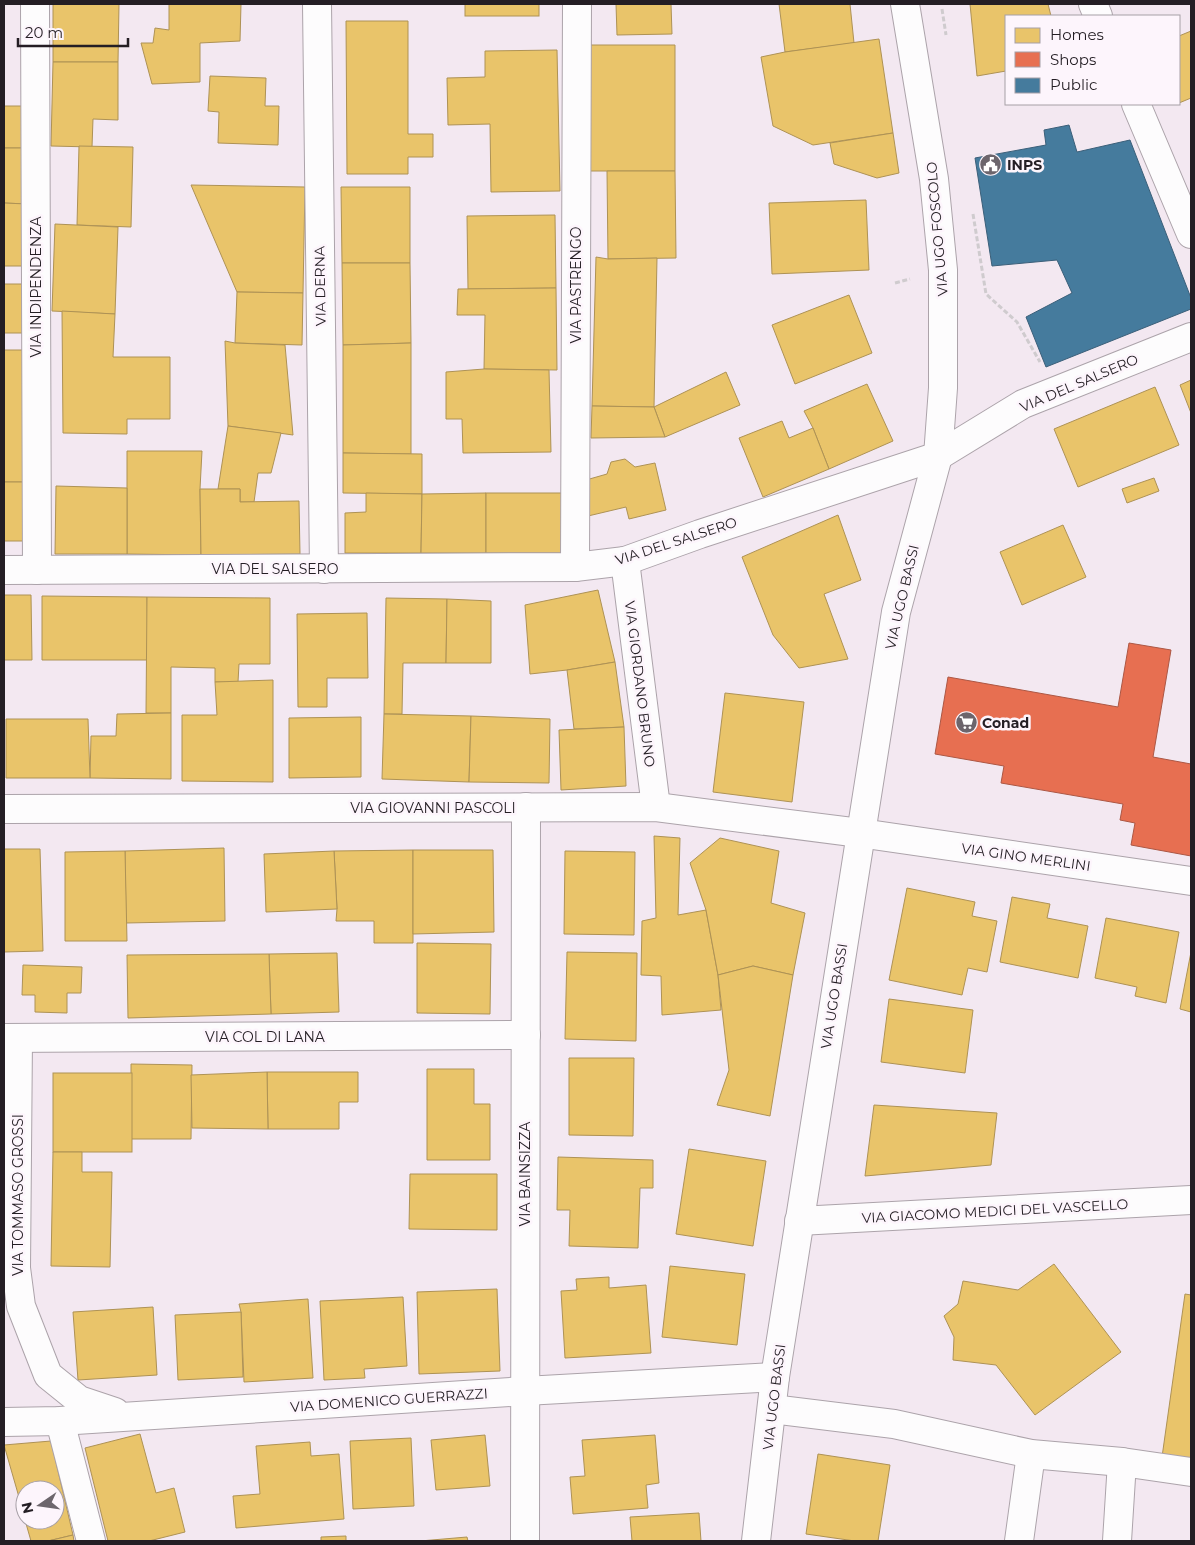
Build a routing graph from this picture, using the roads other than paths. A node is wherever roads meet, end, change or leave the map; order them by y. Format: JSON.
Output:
{"nodes":[{"id":1,"x":35,"y":4,"type":"edge"},
{"id":2,"x":317,"y":4,"type":"edge"},
{"id":3,"x":576,"y":4,"type":"edge"},
{"id":4,"x":905,"y":4,"type":"edge"},
{"id":5,"x":1136,"y":105,"type":"edge"},
{"id":6,"x":1191,"y":234,"type":"edge"},
{"id":7,"x":1191,"y":337,"type":"edge"},
{"id":8,"x":938,"y":456,"type":"junction"},
{"id":9,"x":624,"y":561,"type":"junction"},
{"id":10,"x":575,"y":567,"type":"junction"},
{"id":11,"x":324,"y":569,"type":"junction"},
{"id":12,"x":4,"y":570,"type":"edge"},
{"id":13,"x":37,"y":570,"type":"junction"},
{"id":14,"x":656,"y":807,"type":"junction"},
{"id":15,"x":526,"y":808,"type":"junction"},
{"id":16,"x":4,"y":810,"type":"edge"},
{"id":17,"x":860,"y":834,"type":"junction"},
{"id":18,"x":1191,"y":881,"type":"edge"},
{"id":19,"x":526,"y":1035,"type":"junction"},
{"id":20,"x":11,"y":1038,"type":"edge"},
{"id":21,"x":1191,"y":1200,"type":"edge"},
{"id":22,"x":799,"y":1221,"type":"junction"},
{"id":23,"x":775,"y":1377,"type":"junction"},
{"id":24,"x":525,"y":1391,"type":"junction"},
{"id":25,"x":772,"y":1409,"type":"junction"},
{"id":26,"x":129,"y":1416,"type":"junction"},
{"id":27,"x":60,"y":1421,"type":"junction"},
{"id":28,"x":4,"y":1422,"type":"edge"},
{"id":29,"x":1031,"y":1454,"type":"junction"},
{"id":30,"x":1122,"y":1462,"type":"junction"},
{"id":31,"x":1191,"y":1472,"type":"edge"},
{"id":32,"x":91,"y":1541,"type":"edge"},
{"id":33,"x":525,"y":1541,"type":"edge"},
{"id":34,"x":756,"y":1541,"type":"edge"},
{"id":35,"x":1019,"y":1541,"type":"edge"},
{"id":36,"x":1117,"y":1541,"type":"edge"}],
"edges":[{"from":1,"to":13,"type":"street","name":"VIA INDIPENDENZA"},
{"from":2,"to":11,"type":"street","name":"VIA DERNA"},
{"from":3,"to":10,"type":"street","name":"VIA PASTRENGO"},
{"from":4,"to":8,"type":"street","name":"VIA UGO FOSCOLO"},
{"from":5,"to":6,"type":"street"},
{"from":7,"to":8,"type":"street","name":"VIA DEL SALSERO"},
{"from":8,"to":9,"type":"street","name":"VIA DEL SALSERO"},
{"from":8,"to":17,"type":"street","name":"VIA UGO BASSI"},
{"from":9,"to":10,"type":"street","name":"VIA DEL SALSERO"},
{"from":9,"to":14,"type":"street","name":"VIA GIORDANO BRUNO"},
{"from":10,"to":11,"type":"street","name":"VIA DEL SALSERO"},
{"from":11,"to":13,"type":"street","name":"VIA DEL SALSERO"},
{"from":12,"to":13,"type":"street","name":"VIA DEL SALSERO"},
{"from":14,"to":15,"type":"street","name":"VIA GIOVANNI PASCOLI"},
{"from":14,"to":17,"type":"street","name":"VIA GIOVANNI PASCOLI"},
{"from":15,"to":16,"type":"street","name":"VIA GIOVANNI PASCOLI"},
{"from":15,"to":19,"type":"street","name":"VIA BAINSIZZA"},
{"from":17,"to":18,"type":"street","name":"VIA GINO MERLINI"},
{"from":17,"to":22,"type":"street","name":"VIA UGO BASSI"},
{"from":19,"to":20,"type":"street","name":"VIA COL DI LANA"},
{"from":19,"to":24,"type":"street","name":"VIA BAINSIZZA"},
{"from":20,"to":26,"type":"street","name":"VIA TOMMASO GROSSI"},
{"from":21,"to":22,"type":"street","name":"VIA GIACOMO MEDICI DEL VASCELLO"},
{"from":22,"to":23,"type":"street","name":"VIA UGO BASSI"},
{"from":23,"to":24,"type":"street","name":"VIA DOMENICO GUERRAZZI"},
{"from":23,"to":25,"type":"street","name":"VIA UGO BASSI"},
{"from":24,"to":26,"type":"street","name":"VIA DOMENICO GUERRAZZI"},
{"from":24,"to":33,"type":"street","name":"VIA BAINSIZZA"},
{"from":25,"to":29,"type":"street"},
{"from":25,"to":34,"type":"street","name":"VIA UGO BASSI"},
{"from":26,"to":27,"type":"street","name":"VIA DOMENICO GUERRAZZI"},
{"from":27,"to":28,"type":"street","name":"VIA DOMENICO GUERRAZZI"},
{"from":27,"to":32,"type":"street"},
{"from":29,"to":30,"type":"street"},
{"from":29,"to":35,"type":"street"},
{"from":30,"to":31,"type":"street"},
{"from":30,"to":36,"type":"street"}]}
